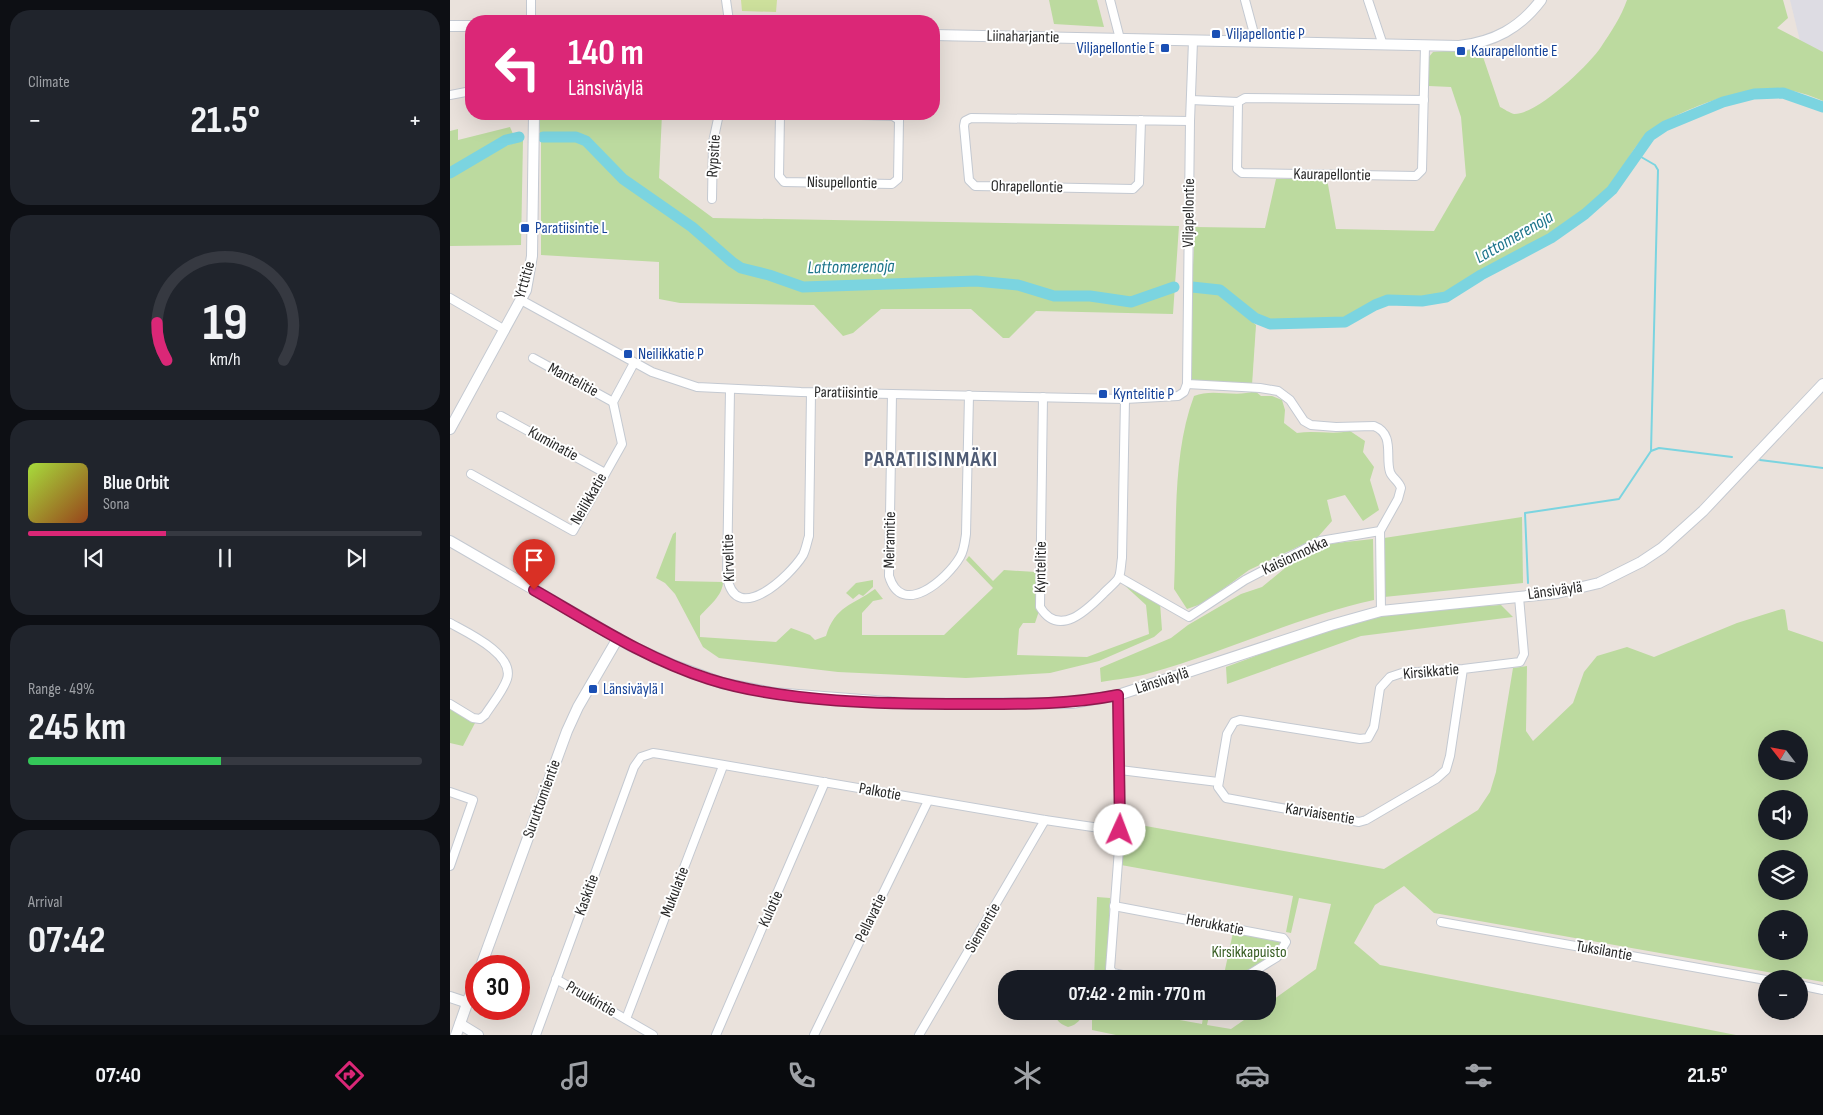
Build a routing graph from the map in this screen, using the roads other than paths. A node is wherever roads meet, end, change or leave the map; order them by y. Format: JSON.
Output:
{"nodes":[{"id":1,"x":531,"y":0,"type":"edge"},
{"id":2,"x":726,"y":0,"type":"edge"},
{"id":3,"x":1110,"y":0,"type":"edge"},
{"id":4,"x":1244,"y":0,"type":"edge"},
{"id":5,"x":1368,"y":0,"type":"edge"},
{"id":6,"x":1541,"y":0,"type":"edge"},
{"id":7,"x":531,"y":15,"type":"edge"},
{"id":8,"x":728,"y":15,"type":"edge"},
{"id":9,"x":450,"y":26,"type":"edge"},
{"id":10,"x":465,"y":26,"type":"edge"},
{"id":11,"x":940,"y":35,"type":"edge"},
{"id":12,"x":1120,"y":39,"type":"junction"},
{"id":13,"x":1193,"y":41,"type":"junction"},
{"id":14,"x":1256,"y":41,"type":"junction"},
{"id":15,"x":1383,"y":45,"type":"junction"},
{"id":16,"x":1425,"y":46,"type":"junction"},
{"id":17,"x":465,"y":92,"type":"edge"},
{"id":18,"x":450,"y":96,"type":"edge"},
{"id":19,"x":1191,"y":100,"type":"junction"},
{"id":20,"x":1424,"y":100,"type":"junction"},
{"id":21,"x":1238,"y":102,"type":"junction"},
{"id":22,"x":534,"y":120,"type":"edge"},
{"id":23,"x":718,"y":120,"type":"edge"},
{"id":24,"x":780,"y":120,"type":"edge"},
{"id":25,"x":899,"y":120,"type":"edge"},
{"id":26,"x":1141,"y":120,"type":"junction"},
{"id":27,"x":1190,"y":121,"type":"junction"},
{"id":28,"x":712,"y":199,"type":"dead end"},
{"id":29,"x":450,"y":298,"type":"edge"},
{"id":30,"x":521,"y":300,"type":"junction"},
{"id":31,"x":505,"y":330,"type":"junction"},
{"id":32,"x":533,"y":358,"type":"dead end"},
{"id":33,"x":634,"y":363,"type":"junction"},
{"id":34,"x":1187,"y":384,"type":"junction"},
{"id":35,"x":1823,"y":384,"type":"edge"},
{"id":36,"x":730,"y":390,"type":"junction"},
{"id":37,"x":811,"y":393,"type":"junction"},
{"id":38,"x":892,"y":394,"type":"junction"},
{"id":39,"x":970,"y":395,"type":"junction"},
{"id":40,"x":1043,"y":396,"type":"junction"},
{"id":41,"x":1125,"y":399,"type":"junction"},
{"id":42,"x":613,"y":402,"type":"junction"},
{"id":43,"x":501,"y":416,"type":"dead end"},
{"id":44,"x":452,"y":422,"type":"edge"},
{"id":45,"x":605,"y":473,"type":"junction"},
{"id":46,"x":471,"y":474,"type":"dead end"},
{"id":47,"x":1380,"y":531,"type":"junction"},
{"id":48,"x":450,"y":541,"type":"edge"},
{"id":49,"x":1119,"y":577,"type":"junction"},
{"id":50,"x":1519,"y":596,"type":"junction"},
{"id":51,"x":1381,"y":611,"type":"junction"},
{"id":52,"x":450,"y":623,"type":"edge"},
{"id":53,"x":618,"y":638,"type":"junction"},
{"id":54,"x":1463,"y":669,"type":"junction"},
{"id":55,"x":1118,"y":695,"type":"junction"},
{"id":56,"x":450,"y":704,"type":"edge"},
{"id":57,"x":641,"y":757,"type":"joint"},
{"id":58,"x":723,"y":766,"type":"junction"},
{"id":59,"x":1120,"y":770,"type":"junction"},
{"id":60,"x":825,"y":782,"type":"junction"},
{"id":61,"x":1218,"y":782,"type":"junction"},
{"id":62,"x":450,"y":792,"type":"edge"},
{"id":63,"x":928,"y":801,"type":"junction"},
{"id":64,"x":1045,"y":820,"type":"junction"},
{"id":65,"x":1120,"y":830,"type":"junction"},
{"id":66,"x":450,"y":866,"type":"edge"},
{"id":67,"x":1114,"y":906,"type":"junction"},
{"id":68,"x":1441,"y":922,"type":"dead end"},
{"id":69,"x":485,"y":955,"type":"edge"},
{"id":70,"x":1110,"y":970,"type":"edge"},
{"id":71,"x":1256,"y":970,"type":"edge"},
{"id":72,"x":556,"y":979,"type":"junction"},
{"id":73,"x":1758,"y":979,"type":"edge"},
{"id":74,"x":1808,"y":988,"type":"edge"},
{"id":75,"x":1823,"y":990,"type":"edge"},
{"id":76,"x":450,"y":996,"type":"edge"},
{"id":77,"x":465,"y":1002,"type":"edge"},
{"id":78,"x":465,"y":1011,"type":"edge"},
{"id":79,"x":626,"y":1019,"type":"junction"},
{"id":80,"x":460,"y":1024,"type":"junction"},
{"id":81,"x":456,"y":1035,"type":"edge"},
{"id":82,"x":478,"y":1035,"type":"edge"},
{"id":83,"x":536,"y":1035,"type":"edge"},
{"id":84,"x":653,"y":1035,"type":"edge"},
{"id":85,"x":716,"y":1035,"type":"edge"},
{"id":86,"x":814,"y":1035,"type":"edge"},
{"id":87,"x":919,"y":1035,"type":"edge"}],
"edges":[{"from":1,"to":7,"type":"street"},
{"from":2,"to":8,"type":"street"},
{"from":3,"to":12,"type":"street"},
{"from":4,"to":14,"type":"street"},
{"from":5,"to":15,"type":"street"},
{"from":6,"to":16,"type":"main road","name":"Liinaharjantie"},
{"from":9,"to":10,"type":"main road"},
{"from":11,"to":12,"type":"main road","name":"Liinaharjantie"},
{"from":12,"to":13,"type":"main road","name":"Liinaharjantie"},
{"from":13,"to":14,"type":"main road","name":"Liinaharjantie"},
{"from":13,"to":19,"type":"street","name":"Viljapellontie"},
{"from":14,"to":15,"type":"main road","name":"Liinaharjantie"},
{"from":15,"to":16,"type":"main road","name":"Liinaharjantie"},
{"from":16,"to":20,"type":"street","name":"Kaurapellontie"},
{"from":17,"to":18,"type":"street"},
{"from":19,"to":21,"type":"street"},
{"from":19,"to":27,"type":"street","name":"Viljapellontie"},
{"from":20,"to":21,"type":"street"},
{"from":20,"to":21,"type":"street","name":"Kaurapellontie"},
{"from":22,"to":30,"type":"main road","name":"Yrttitie"},
{"from":23,"to":28,"type":"street","name":"Rypsitie"},
{"from":24,"to":25,"type":"street","name":"Nisupellontie"},
{"from":26,"to":26,"type":"street","name":"Ohrapellontie"},
{"from":26,"to":27,"type":"street","name":"Ohrapellontie"},
{"from":27,"to":34,"type":"street","name":"Viljapellontie"},
{"from":29,"to":31,"type":"street"},
{"from":30,"to":31,"type":"main road","name":"Yrttitie"},
{"from":30,"to":33,"type":"street","name":"Paratiisintie"},
{"from":31,"to":44,"type":"main road","name":"Yrttitie"},
{"from":32,"to":42,"type":"street","name":"Mantelitie"},
{"from":33,"to":36,"type":"street","name":"Paratiisintie"},
{"from":33,"to":42,"type":"street"},
{"from":34,"to":41,"type":"street","name":"Paratiisintie"},
{"from":34,"to":47,"type":"street"},
{"from":35,"to":50,"type":"main road","name":"Länsiväylä"},
{"from":36,"to":37,"type":"street","name":"Paratiisintie"},
{"from":36,"to":37,"type":"street","name":"Kirvelitie"},
{"from":37,"to":38,"type":"street","name":"Paratiisintie"},
{"from":38,"to":39,"type":"street","name":"Paratiisintie"},
{"from":38,"to":39,"type":"street","name":"Meiramitie"},
{"from":39,"to":40,"type":"street","name":"Paratiisintie"},
{"from":40,"to":41,"type":"street","name":"Paratiisintie"},
{"from":40,"to":49,"type":"street","name":"Kyntelitie"},
{"from":41,"to":49,"type":"street"},
{"from":42,"to":45,"type":"street","name":"Neilikkatie"},
{"from":43,"to":45,"type":"street","name":"Kuminatie"},
{"from":45,"to":46,"type":"street","name":"Neilikkatie"},
{"from":47,"to":49,"type":"street","name":"Kaisionnokka"},
{"from":47,"to":51,"type":"street"},
{"from":48,"to":53,"type":"main road","name":"Länsiväylä"},
{"from":50,"to":51,"type":"main road","name":"Länsiväylä"},
{"from":50,"to":54,"type":"street","name":"Kirsikkatie"},
{"from":51,"to":55,"type":"main road","name":"Länsiväylä"},
{"from":52,"to":56,"type":"street"},
{"from":53,"to":55,"type":"main road","name":"Länsiväylä"},
{"from":53,"to":69,"type":"main road","name":"Suruttomientie"},
{"from":54,"to":61,"type":"street","name":"Kirsikkatie"},
{"from":54,"to":61,"type":"street","name":"Karviaisentie"},
{"from":55,"to":59,"type":"street"},
{"from":57,"to":58,"type":"street","name":"Palkotie"},
{"from":57,"to":72,"type":"street","name":"Kaskitie"},
{"from":58,"to":60,"type":"street","name":"Palkotie"},
{"from":58,"to":79,"type":"street","name":"Mukulatie"},
{"from":59,"to":61,"type":"street"},
{"from":59,"to":65,"type":"street"},
{"from":60,"to":63,"type":"street","name":"Palkotie"},
{"from":60,"to":85,"type":"street","name":"Kulotie"},
{"from":62,"to":66,"type":"street"},
{"from":63,"to":64,"type":"street","name":"Palkotie"},
{"from":63,"to":86,"type":"street","name":"Pellavatie"},
{"from":64,"to":65,"type":"street","name":"Palkotie"},
{"from":64,"to":87,"type":"street","name":"Siementie"},
{"from":65,"to":67,"type":"street"},
{"from":67,"to":70,"type":"street"},
{"from":67,"to":71,"type":"street","name":"Herukkatie"},
{"from":68,"to":73,"type":"street","name":"Tuksilantie"},
{"from":72,"to":79,"type":"street","name":"Pruukintie"},
{"from":72,"to":83,"type":"street","name":"Kaskitie"},
{"from":74,"to":75,"type":"street"},
{"from":76,"to":77,"type":"main road"},
{"from":78,"to":80,"type":"main road"},
{"from":79,"to":84,"type":"street","name":"Pruukintie"},
{"from":80,"to":81,"type":"main road"},
{"from":80,"to":82,"type":"main road"}]}
